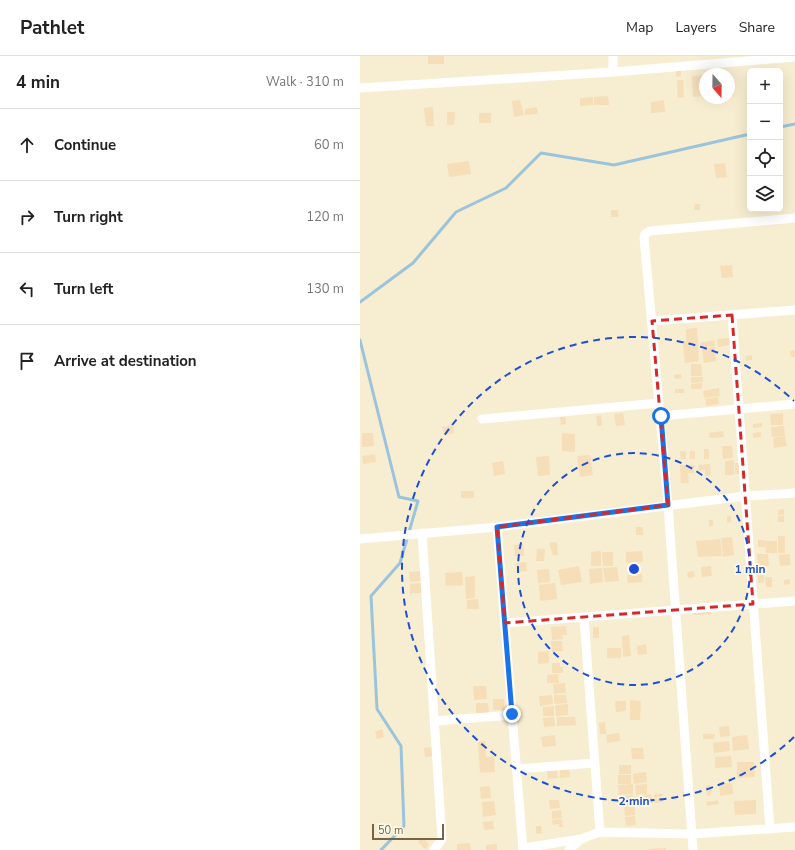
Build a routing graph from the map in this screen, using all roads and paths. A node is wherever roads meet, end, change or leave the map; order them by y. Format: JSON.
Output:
{"nodes":[{"id":1,"x":613,"y":56,"type":"edge"},
{"id":2,"x":795,"y":58,"type":"edge"},
{"id":3,"x":613,"y":72,"type":"junction"},
{"id":4,"x":360,"y":88,"type":"edge"},
{"id":5,"x":795,"y":218,"type":"edge"},
{"id":6,"x":795,"y":310,"type":"edge"},
{"id":7,"x":732,"y":315,"type":"junction"},
{"id":8,"x":652,"y":320,"type":"junction"},
{"id":9,"x":659,"y":403,"type":"junction"},
{"id":10,"x":795,"y":404,"type":"edge"},
{"id":11,"x":738,"y":408,"type":"junction"},
{"id":12,"x":661,"y":416,"type":"junction"},
{"id":13,"x":482,"y":419,"type":"dead end"},
{"id":14,"x":795,"y":493,"type":"edge"},
{"id":15,"x":746,"y":496,"type":"junction"},
{"id":16,"x":668,"y":505,"type":"junction"},
{"id":17,"x":497,"y":527,"type":"junction"},
{"id":18,"x":422,"y":533,"type":"junction"},
{"id":19,"x":360,"y":539,"type":"edge"},
{"id":20,"x":795,"y":601,"type":"edge"},
{"id":21,"x":753,"y":604,"type":"junction"},
{"id":22,"x":675,"y":609,"type":"junction"},
{"id":23,"x":584,"y":618,"type":"junction"},
{"id":24,"x":505,"y":623,"type":"junction"},
{"id":25,"x":512,"y":714,"type":"junction"},
{"id":26,"x":434,"y":721,"type":"junction"},
{"id":27,"x":595,"y":763,"type":"junction"},
{"id":28,"x":517,"y":769,"type":"junction"},
{"id":29,"x":795,"y":827,"type":"edge"},
{"id":30,"x":770,"y":829,"type":"junction"},
{"id":31,"x":600,"y":832,"type":"junction"},
{"id":32,"x":692,"y":834,"type":"junction"},
{"id":33,"x":581,"y":839,"type":"junction"},
{"id":34,"x":436,"y":849,"type":"edge"},
{"id":35,"x":523,"y":849,"type":"edge"},
{"id":36,"x":569,"y":850,"type":"edge"},
{"id":37,"x":693,"y":850,"type":"edge"}],
"edges":[{"from":1,"to":3,"type":"street"},
{"from":2,"to":3,"type":"street"},
{"from":3,"to":4,"type":"street"},
{"from":5,"to":8,"type":"street"},
{"from":6,"to":7,"type":"street"},
{"from":7,"to":8,"type":"street"},
{"from":7,"to":11,"type":"street"},
{"from":8,"to":9,"type":"street"},
{"from":9,"to":12,"type":"street"},
{"from":9,"to":13,"type":"street"},
{"from":10,"to":11,"type":"street"},
{"from":11,"to":12,"type":"street"},
{"from":11,"to":15,"type":"street"},
{"from":12,"to":16,"type":"street"},
{"from":14,"to":15,"type":"street"},
{"from":15,"to":16,"type":"street"},
{"from":15,"to":21,"type":"street"},
{"from":16,"to":17,"type":"street"},
{"from":16,"to":22,"type":"street"},
{"from":17,"to":18,"type":"street"},
{"from":17,"to":24,"type":"street"},
{"from":18,"to":19,"type":"street"},
{"from":18,"to":26,"type":"street"},
{"from":20,"to":21,"type":"street"},
{"from":21,"to":22,"type":"street"},
{"from":21,"to":30,"type":"street"},
{"from":22,"to":23,"type":"street"},
{"from":22,"to":32,"type":"street"},
{"from":23,"to":24,"type":"street"},
{"from":23,"to":27,"type":"street"},
{"from":24,"to":25,"type":"street"},
{"from":25,"to":26,"type":"street"},
{"from":25,"to":28,"type":"street"},
{"from":26,"to":34,"type":"street"},
{"from":27,"to":28,"type":"street"},
{"from":27,"to":31,"type":"street"},
{"from":28,"to":35,"type":"street"},
{"from":29,"to":30,"type":"street"},
{"from":30,"to":32,"type":"street"},
{"from":31,"to":32,"type":"street"},
{"from":31,"to":33,"type":"street"},
{"from":32,"to":37,"type":"street"},
{"from":33,"to":35,"type":"street"},
{"from":33,"to":36,"type":"street"}]}
